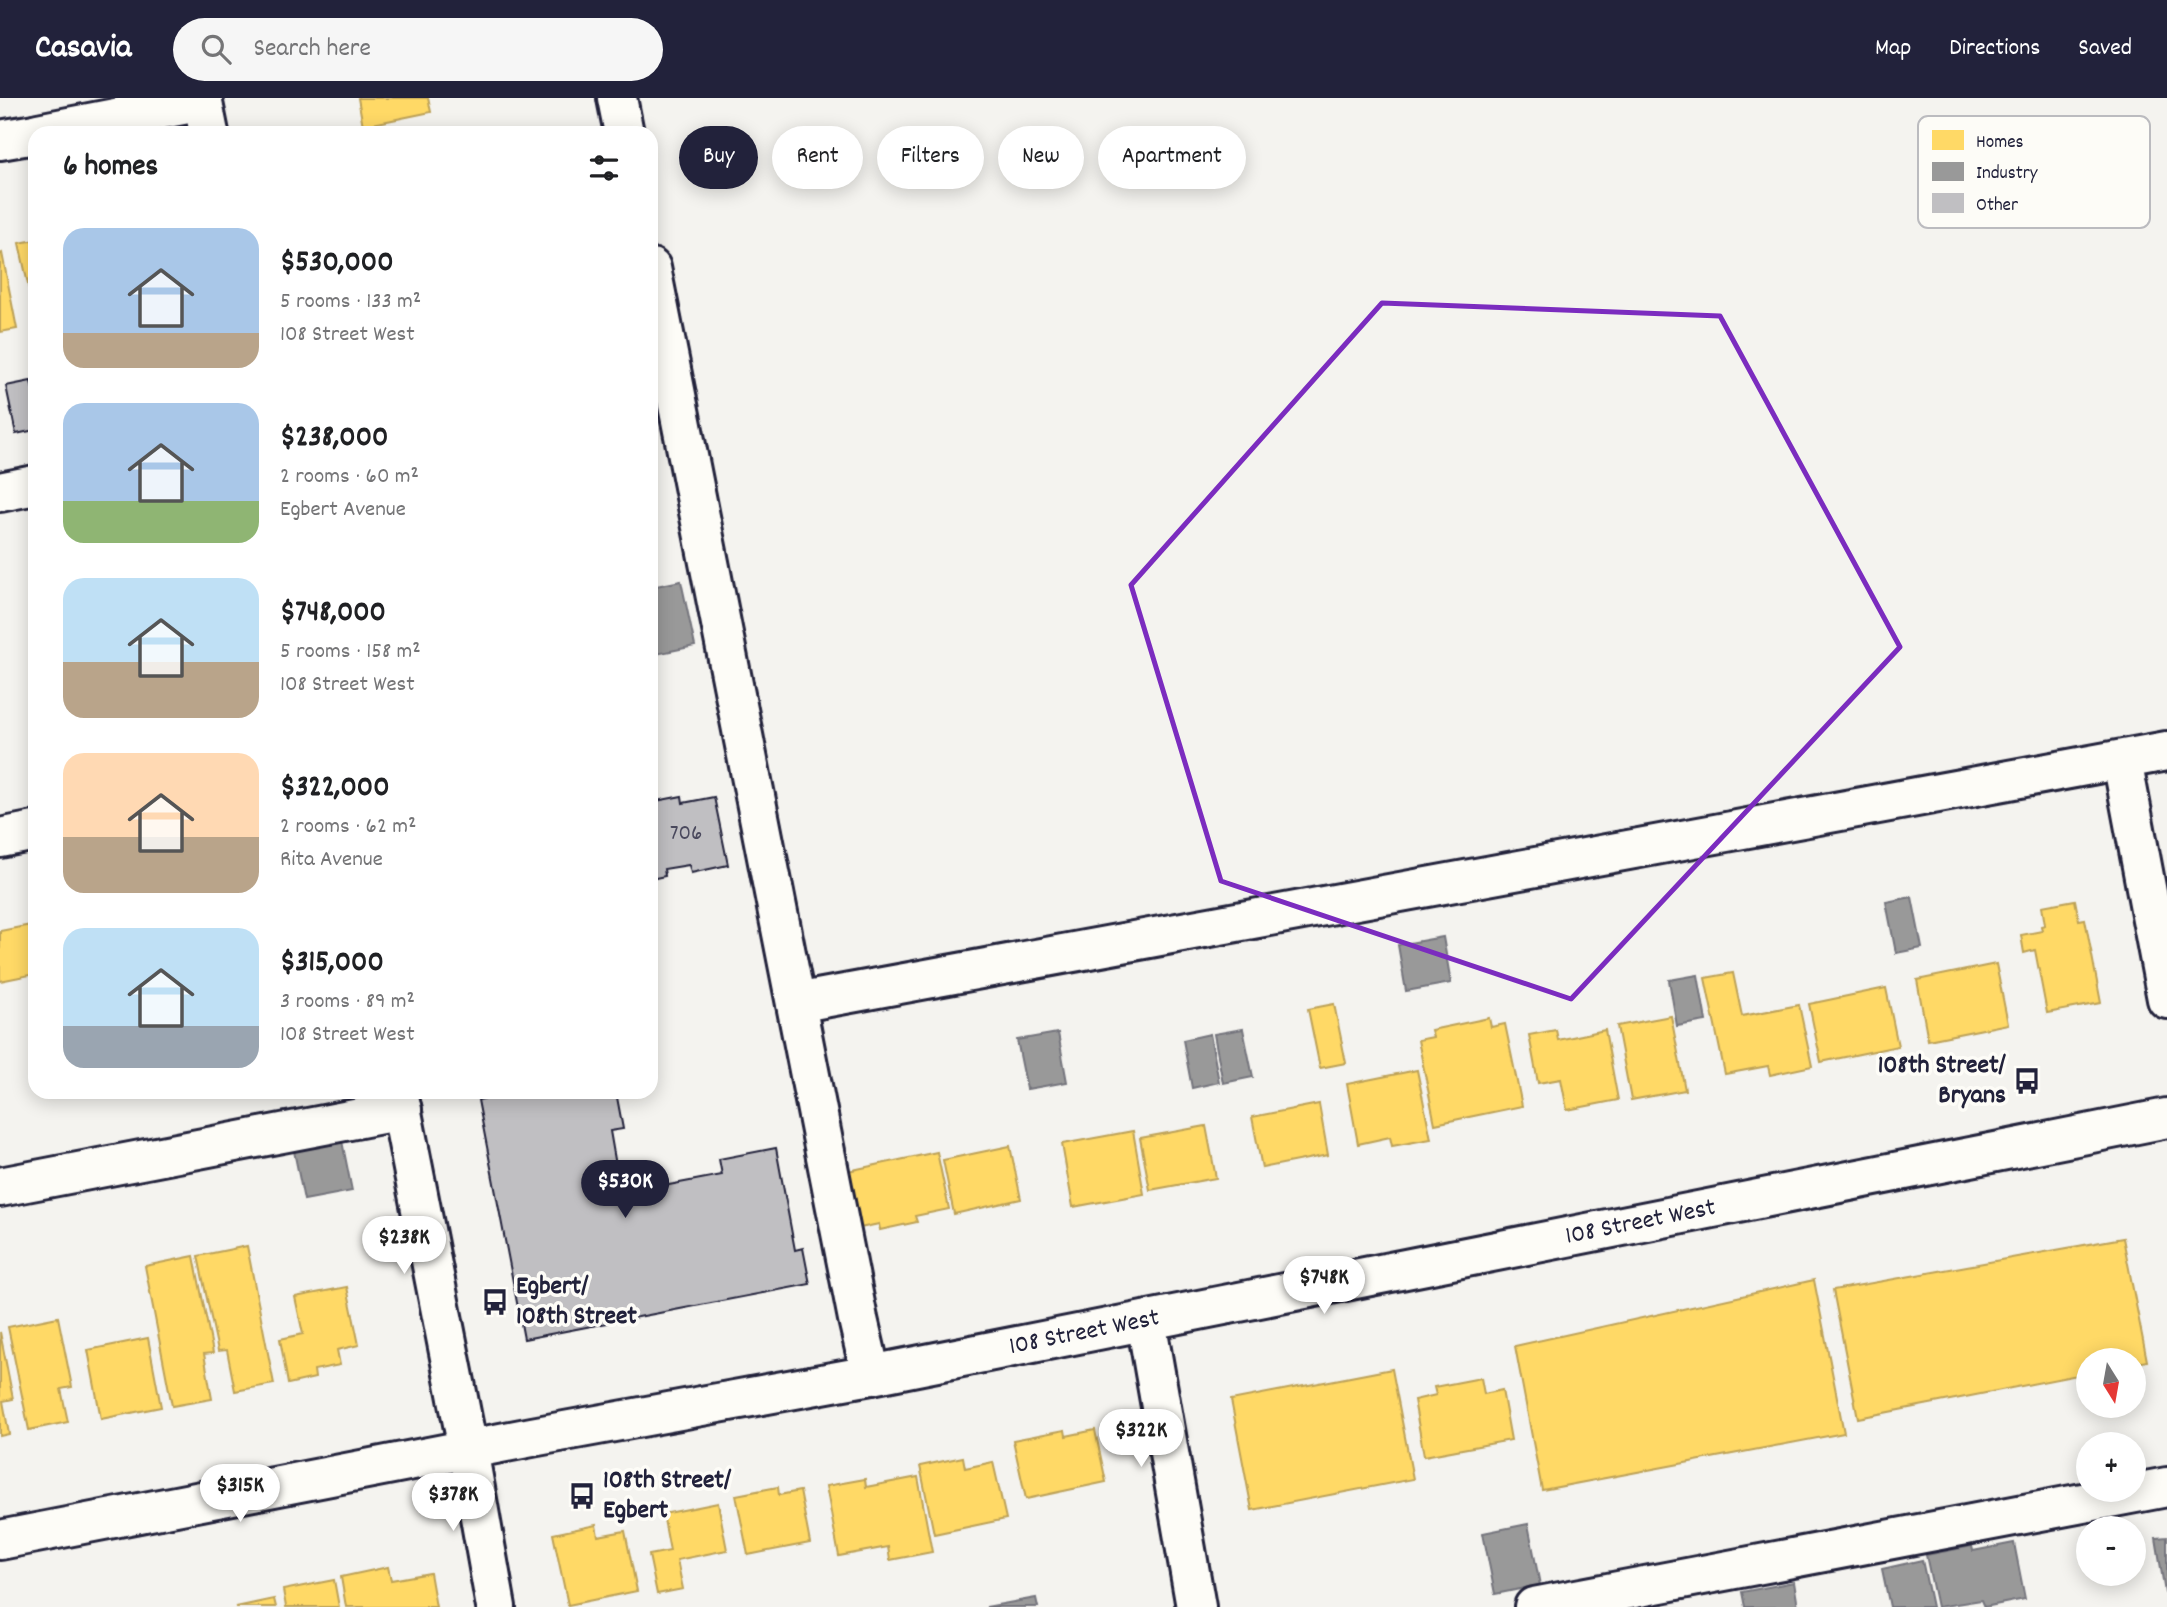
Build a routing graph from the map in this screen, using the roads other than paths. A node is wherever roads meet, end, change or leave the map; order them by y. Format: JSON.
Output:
{"nodes":[{"id":1,"x":617,"y":98,"type":"edge"},
{"id":2,"x":205,"y":111,"type":"edge"},
{"id":3,"x":90,"y":126,"type":"edge"},
{"id":4,"x":623,"y":126,"type":"edge"},
{"id":5,"x":28,"y":135,"type":"edge"},
{"id":6,"x":0,"y":140,"type":"edge"},
{"id":7,"x":658,"y":303,"type":"edge"},
{"id":8,"x":28,"y":486,"type":"edge"},
{"id":9,"x":0,"y":492,"type":"edge"},
{"id":10,"x":2167,"y":751,"type":"edge"},
{"id":11,"x":2122,"y":760,"type":"junction"},
{"id":12,"x":28,"y":832,"type":"edge"},
{"id":13,"x":0,"y":838,"type":"edge"},
{"id":14,"x":2167,"y":999,"type":"edge"},
{"id":15,"x":796,"y":1003,"type":"junction"},
{"id":16,"x":400,"y":1101,"type":"edge"},
{"id":17,"x":2167,"y":1118,"type":"edge"},
{"id":18,"x":0,"y":1187,"type":"edge"},
{"id":19,"x":1146,"y":1321,"type":"junction"},
{"id":20,"x":871,"y":1375,"type":"junction"},
{"id":21,"x":468,"y":1449,"type":"junction"},
{"id":22,"x":2167,"y":1488,"type":"edge"},
{"id":23,"x":0,"y":1540,"type":"edge"},
{"id":24,"x":496,"y":1607,"type":"edge"},
{"id":25,"x":1196,"y":1607,"type":"edge"},
{"id":26,"x":1534,"y":1607,"type":"edge"}],
"edges":[{"from":1,"to":4,"type":"street"},
{"from":2,"to":3,"type":"street"},
{"from":5,"to":6,"type":"street"},
{"from":7,"to":15,"type":"street"},
{"from":8,"to":9,"type":"street"},
{"from":10,"to":11,"type":"street"},
{"from":11,"to":14,"type":"street"},
{"from":11,"to":15,"type":"street"},
{"from":12,"to":13,"type":"street"},
{"from":15,"to":20,"type":"street"},
{"from":16,"to":18,"type":"street"},
{"from":16,"to":21,"type":"street"},
{"from":17,"to":19,"type":"street","name":"108 Street West"},
{"from":19,"to":20,"type":"street","name":"108 Street West"},
{"from":19,"to":25,"type":"street"},
{"from":20,"to":21,"type":"street","name":"108 Street West"},
{"from":21,"to":23,"type":"street","name":"108 Street West"},
{"from":21,"to":24,"type":"street"},
{"from":22,"to":26,"type":"street"}]}
